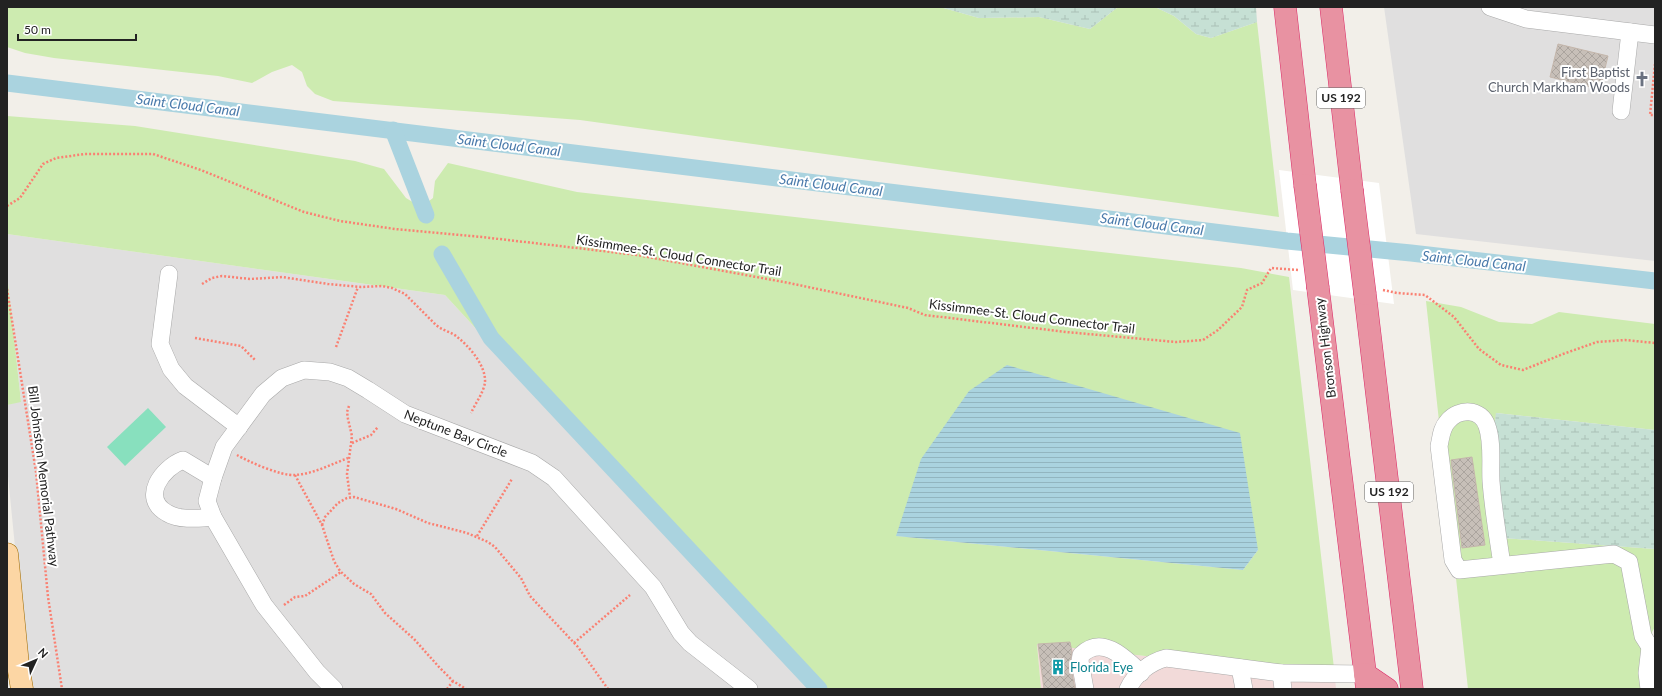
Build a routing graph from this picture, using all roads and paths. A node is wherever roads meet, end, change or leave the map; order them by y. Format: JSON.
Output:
{"nodes":[{"id":1,"x":1285,"y":7,"type":"edge"},
{"id":2,"x":1331,"y":7,"type":"edge"},
{"id":3,"x":1490,"y":7,"type":"edge"},
{"id":4,"x":1630,"y":32,"type":"junction"},
{"id":5,"x":1655,"y":35,"type":"edge"},
{"id":6,"x":1655,"y":64,"type":"edge"},
{"id":7,"x":1621,"y":111,"type":"dead end"},
{"id":8,"x":1655,"y":115,"type":"edge"},
{"id":9,"x":7,"y":206,"type":"edge"},
{"id":10,"x":1271,"y":268,"type":"dead end"},
{"id":11,"x":169,"y":274,"type":"dead end"},
{"id":12,"x":202,"y":284,"type":"dead end"},
{"id":13,"x":358,"y":287,"type":"junction"},
{"id":14,"x":7,"y":289,"type":"edge"},
{"id":15,"x":1425,"y":295,"type":"dead end"},
{"id":16,"x":195,"y":338,"type":"dead end"},
{"id":17,"x":1655,"y":343,"type":"edge"},
{"id":18,"x":336,"y":347,"type":"dead end"},
{"id":19,"x":256,"y":361,"type":"dead end"},
{"id":20,"x":348,"y":406,"type":"dead end"},
{"id":21,"x":471,"y":413,"type":"dead end"},
{"id":22,"x":239,"y":427,"type":"junction"},
{"id":23,"x":378,"y":427,"type":"dead end"},
{"id":24,"x":352,"y":443,"type":"junction"},
{"id":25,"x":233,"y":453,"type":"dead end"},
{"id":26,"x":348,"y":458,"type":"junction"},
{"id":27,"x":295,"y":475,"type":"junction"},
{"id":28,"x":213,"y":478,"type":"junction"},
{"id":29,"x":512,"y":480,"type":"dead end"},
{"id":30,"x":350,"y":498,"type":"junction"},
{"id":31,"x":213,"y":517,"type":"junction"},
{"id":32,"x":322,"y":525,"type":"junction"},
{"id":33,"x":477,"y":536,"type":"junction"},
{"id":34,"x":7,"y":554,"type":"edge"},
{"id":35,"x":1502,"y":566,"type":"junction"},
{"id":36,"x":342,"y":572,"type":"junction"},
{"id":37,"x":630,"y":595,"type":"dead end"},
{"id":38,"x":270,"y":614,"type":"junction"},
{"id":39,"x":574,"y":643,"type":"junction"},
{"id":40,"x":1652,"y":646,"type":"edge"},
{"id":41,"x":1240,"y":668,"type":"junction"},
{"id":42,"x":1141,"y":673,"type":"junction"},
{"id":43,"x":453,"y":681,"type":"junction"},
{"id":44,"x":1282,"y":681,"type":"edge"},
{"id":45,"x":1366,"y":682,"type":"edge"},
{"id":46,"x":22,"y":689,"type":"edge"},
{"id":47,"x":62,"y":689,"type":"edge"},
{"id":48,"x":334,"y":689,"type":"edge"},
{"id":49,"x":446,"y":689,"type":"edge"},
{"id":50,"x":466,"y":689,"type":"edge"},
{"id":51,"x":608,"y":689,"type":"edge"},
{"id":52,"x":749,"y":689,"type":"edge"},
{"id":53,"x":1085,"y":689,"type":"edge"},
{"id":54,"x":1128,"y":689,"type":"edge"},
{"id":55,"x":1244,"y":689,"type":"edge"},
{"id":56,"x":1388,"y":689,"type":"edge"},
{"id":57,"x":1412,"y":689,"type":"edge"},
{"id":58,"x":1649,"y":689,"type":"edge"}],
"edges":[{"from":1,"to":45,"type":"highway","name":"Bronson Highway","bridge":true},
{"from":2,"to":57,"type":"highway","number":"US 192","bridge":true},
{"from":3,"to":4,"type":"street"},
{"from":4,"to":5,"type":"street"},
{"from":4,"to":7,"type":"street"},
{"from":6,"to":8,"type":"path"},
{"from":9,"to":10,"type":"path","name":"Kissimmee-St. Cloud Connector Trail"},
{"from":11,"to":22,"type":"street"},
{"from":12,"to":13,"type":"path"},
{"from":13,"to":18,"type":"path"},
{"from":13,"to":21,"type":"path"},
{"from":14,"to":47,"type":"path","name":"Bill Johnston Memorial Pathway"},
{"from":15,"to":17,"type":"path"},
{"from":16,"to":19,"type":"path"},
{"from":20,"to":24,"type":"path"},
{"from":22,"to":28,"type":"street","name":"Neptune Bay Circle"},
{"from":22,"to":52,"type":"street","name":"Neptune Bay Circle"},
{"from":23,"to":24,"type":"path"},
{"from":24,"to":26,"type":"path"},
{"from":25,"to":27,"type":"path"},
{"from":26,"to":27,"type":"path"},
{"from":26,"to":30,"type":"path"},
{"from":27,"to":32,"type":"path"},
{"from":28,"to":31,"type":"street","name":"Neptune Bay Circle"},
{"from":28,"to":31,"type":"street"},
{"from":29,"to":33,"type":"path"},
{"from":30,"to":32,"type":"path"},
{"from":30,"to":33,"type":"path"},
{"from":31,"to":38,"type":"street","name":"Neptune Bay Circle"},
{"from":32,"to":36,"type":"path"},
{"from":33,"to":39,"type":"path"},
{"from":34,"to":46,"type":"main road"},
{"from":35,"to":35,"type":"street"},
{"from":35,"to":40,"type":"street"},
{"from":36,"to":38,"type":"path"},
{"from":36,"to":43,"type":"path"},
{"from":37,"to":39,"type":"path"},
{"from":38,"to":48,"type":"street","name":"Neptune Bay Circle"},
{"from":39,"to":51,"type":"path"},
{"from":40,"to":58,"type":"street"},
{"from":41,"to":42,"type":"street"},
{"from":41,"to":44,"type":"street"},
{"from":41,"to":55,"type":"street"},
{"from":42,"to":53,"type":"street"},
{"from":42,"to":54,"type":"street"},
{"from":43,"to":49,"type":"path"},
{"from":43,"to":50,"type":"path"},
{"from":44,"to":45,"type":"street"},
{"from":45,"to":56,"type":"highway"}]}
